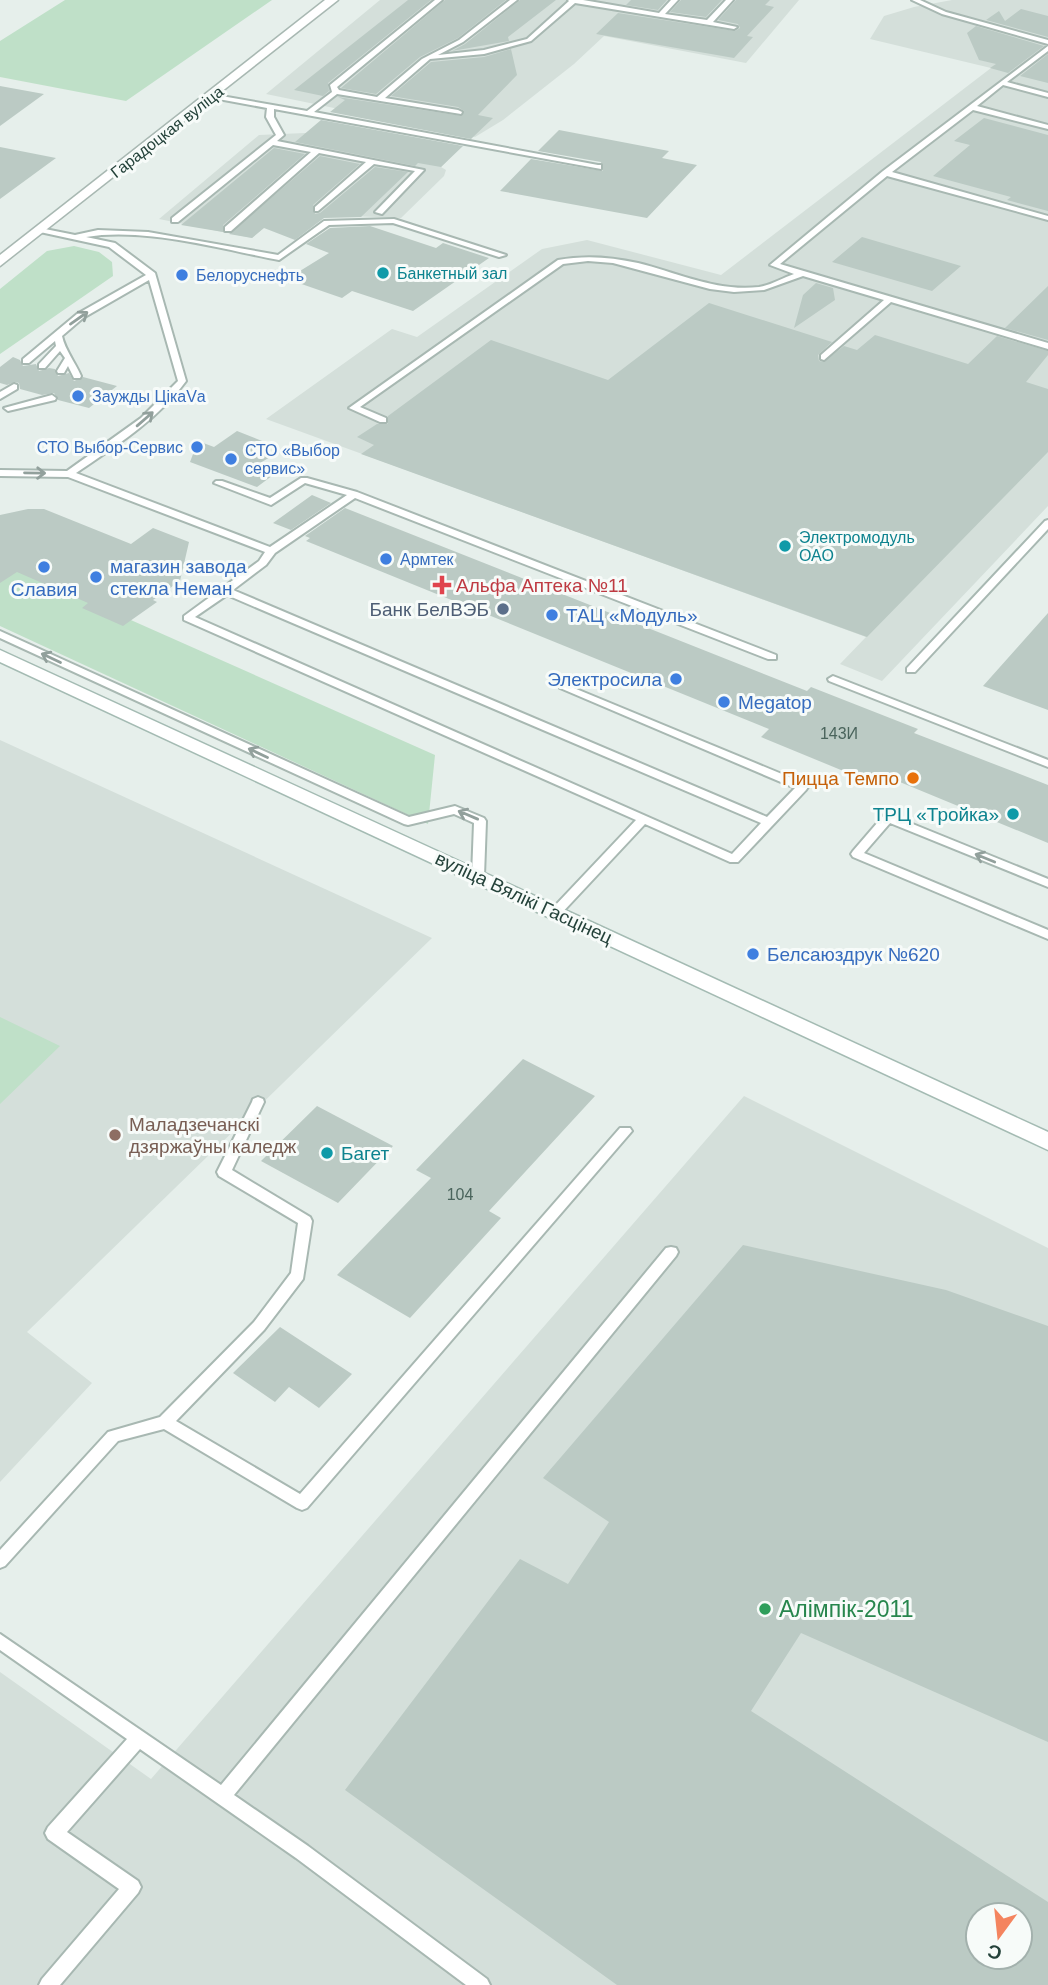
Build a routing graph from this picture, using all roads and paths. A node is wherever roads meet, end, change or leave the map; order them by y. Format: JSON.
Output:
{"nodes":[{"id":1,"x":332,"y":0,"type":"edge"},
{"id":2,"x":439,"y":0,"type":"edge"},
{"id":3,"x":514,"y":0,"type":"edge"},
{"id":4,"x":572,"y":0,"type":"edge"},
{"id":5,"x":675,"y":0,"type":"edge"},
{"id":6,"x":730,"y":0,"type":"edge"},
{"id":7,"x":915,"y":0,"type":"edge"},
{"id":8,"x":608,"y":3,"type":"edge"},
{"id":9,"x":660,"y":15,"type":"junction"},
{"id":10,"x":708,"y":23,"type":"junction"},
{"id":11,"x":734,"y":27,"type":"dead end"},
{"id":12,"x":1048,"y":42,"type":"edge"},
{"id":13,"x":1048,"y":48,"type":"edge"},
{"id":14,"x":424,"y":60,"type":"junction"},
{"id":15,"x":1002,"y":83,"type":"junction"},
{"id":16,"x":336,"y":92,"type":"junction"},
{"id":17,"x":1048,"y":95,"type":"edge"},
{"id":18,"x":213,"y":96,"type":"junction"},
{"id":19,"x":379,"y":99,"type":"junction"},
{"id":20,"x":271,"y":106,"type":"junction"},
{"id":21,"x":972,"y":107,"type":"junction"},
{"id":22,"x":458,"y":112,"type":"dead end"},
{"id":23,"x":309,"y":113,"type":"junction"},
{"id":24,"x":1048,"y":127,"type":"edge"},
{"id":25,"x":271,"y":142,"type":"junction"},
{"id":26,"x":318,"y":150,"type":"junction"},
{"id":27,"x":372,"y":161,"type":"junction"},
{"id":28,"x":598,"y":167,"type":"dead end"},
{"id":29,"x":886,"y":173,"type":"junction"},
{"id":30,"x":318,"y":209,"type":"dead end"},
{"id":31,"x":379,"y":212,"type":"dead end"},
{"id":32,"x":1048,"y":218,"type":"edge"},
{"id":33,"x":175,"y":220,"type":"dead end"},
{"id":34,"x":228,"y":229,"type":"dead end"},
{"id":35,"x":43,"y":230,"type":"junction"},
{"id":36,"x":78,"y":236,"type":"junction"},
{"id":37,"x":502,"y":255,"type":"dead end"},
{"id":38,"x":2,"y":259,"type":"edge"},
{"id":39,"x":801,"y":274,"type":"junction"},
{"id":40,"x":152,"y":275,"type":"junction"},
{"id":41,"x":890,"y":299,"type":"junction"},
{"id":42,"x":57,"y":334,"type":"junction"},
{"id":43,"x":60,"y":346,"type":"junction"},
{"id":44,"x":1048,"y":346,"type":"edge"},
{"id":45,"x":824,"y":357,"type":"dead end"},
{"id":46,"x":69,"y":358,"type":"junction"},
{"id":47,"x":26,"y":361,"type":"dead end"},
{"id":48,"x":42,"y":366,"type":"dead end"},
{"id":49,"x":61,"y":371,"type":"dead end"},
{"id":50,"x":78,"y":376,"type":"dead end"},
{"id":51,"x":14,"y":387,"type":"dead end"},
{"id":52,"x":34,"y":393,"type":"dead end"},
{"id":53,"x":0,"y":396,"type":"edge"},
{"id":54,"x":52,"y":398,"type":"dead end"},
{"id":55,"x":4,"y":409,"type":"edge"},
{"id":56,"x":383,"y":420,"type":"dead end"},
{"id":57,"x":0,"y":472,"type":"edge"},
{"id":58,"x":69,"y":474,"type":"junction"},
{"id":59,"x":219,"y":483,"type":"dead end"},
{"id":60,"x":354,"y":494,"type":"junction"},
{"id":61,"x":1048,"y":523,"type":"edge"},
{"id":62,"x":271,"y":551,"type":"junction"},
{"id":63,"x":226,"y":591,"type":"junction"},
{"id":64,"x":0,"y":634,"type":"edge"},
{"id":65,"x":0,"y":655,"type":"edge"},
{"id":66,"x":772,"y":657,"type":"dead end"},
{"id":67,"x":911,"y":670,"type":"dead end"},
{"id":68,"x":833,"y":679,"type":"dead end"},
{"id":69,"x":565,"y":688,"type":"dead end"},
{"id":70,"x":1048,"y":764,"type":"edge"},
{"id":71,"x":644,"y":818,"type":"junction"},
{"id":72,"x":769,"y":822,"type":"junction"},
{"id":73,"x":478,"y":876,"type":"junction"},
{"id":74,"x":1048,"y":884,"type":"edge"},
{"id":75,"x":554,"y":914,"type":"junction"},
{"id":76,"x":1048,"y":935,"type":"edge"},
{"id":77,"x":258,"y":1102,"type":"dead end"},
{"id":78,"x":625,"y":1131,"type":"dead end"},
{"id":79,"x":1048,"y":1142,"type":"edge"},
{"id":80,"x":671,"y":1252,"type":"dead end"},
{"id":81,"x":165,"y":1422,"type":"junction"},
{"id":82,"x":0,"y":1561,"type":"edge"},
{"id":83,"x":0,"y":1641,"type":"edge"},
{"id":84,"x":139,"y":1738,"type":"junction"},
{"id":85,"x":222,"y":1797,"type":"junction"},
{"id":86,"x":48,"y":1985,"type":"edge"},
{"id":87,"x":481,"y":1985,"type":"edge"}],
"edges":[{"from":1,"to":18,"type":"main road","name":"Гарадоцкая вуліца"},
{"from":2,"to":16,"type":"lane"},
{"from":3,"to":14,"type":"lane"},
{"from":4,"to":8,"type":"lane"},
{"from":4,"to":14,"type":"lane"},
{"from":5,"to":9,"type":"lane"},
{"from":6,"to":10,"type":"lane"},
{"from":7,"to":12,"type":"lane"},
{"from":8,"to":9,"type":"lane"},
{"from":9,"to":10,"type":"lane"},
{"from":10,"to":11,"type":"lane"},
{"from":13,"to":15,"type":"lane"},
{"from":14,"to":19,"type":"lane"},
{"from":15,"to":17,"type":"lane"},
{"from":15,"to":21,"type":"lane"},
{"from":16,"to":19,"type":"lane"},
{"from":16,"to":23,"type":"lane"},
{"from":18,"to":20,"type":"lane"},
{"from":18,"to":35,"type":"main road","name":"Гарадоцкая вуліца"},
{"from":19,"to":22,"type":"lane"},
{"from":20,"to":23,"type":"lane"},
{"from":20,"to":25,"type":"lane"},
{"from":21,"to":24,"type":"lane"},
{"from":21,"to":29,"type":"lane"},
{"from":23,"to":28,"type":"lane"},
{"from":25,"to":26,"type":"lane"},
{"from":25,"to":33,"type":"lane"},
{"from":26,"to":27,"type":"lane"},
{"from":26,"to":34,"type":"lane"},
{"from":27,"to":30,"type":"lane"},
{"from":27,"to":31,"type":"lane"},
{"from":29,"to":32,"type":"lane"},
{"from":29,"to":39,"type":"lane"},
{"from":35,"to":36,"type":"lane"},
{"from":35,"to":38,"type":"main road","name":"Гарадоцкая вуліца"},
{"from":36,"to":37,"type":"lane"},
{"from":36,"to":40,"type":"lane"},
{"from":39,"to":41,"type":"lane"},
{"from":39,"to":56,"type":"lane"},
{"from":42,"to":40,"type":"lane","one_way":true},
{"from":58,"to":40,"type":"lane","one_way":true},
{"from":41,"to":44,"type":"lane"},
{"from":41,"to":45,"type":"lane"},
{"from":42,"to":43,"type":"lane"},
{"from":42,"to":47,"type":"lane"},
{"from":43,"to":46,"type":"lane"},
{"from":43,"to":48,"type":"lane"},
{"from":46,"to":49,"type":"lane"},
{"from":46,"to":50,"type":"lane"},
{"from":51,"to":53,"type":"lane"},
{"from":52,"to":55,"type":"lane"},
{"from":54,"to":55,"type":"lane"},
{"from":57,"to":58,"type":"lane","one_way":true},
{"from":58,"to":62,"type":"lane"},
{"from":59,"to":60,"type":"lane"},
{"from":60,"to":62,"type":"lane"},
{"from":60,"to":66,"type":"lane"},
{"from":61,"to":67,"type":"lane"},
{"from":62,"to":63,"type":"lane"},
{"from":63,"to":71,"type":"lane"},
{"from":63,"to":72,"type":"lane"},
{"from":73,"to":64,"type":"lane","one_way":true},
{"from":65,"to":73,"type":"main road","name":"вуліца Вялікі Гасцінец"},
{"from":68,"to":70,"type":"lane"},
{"from":69,"to":72,"type":"lane"},
{"from":71,"to":72,"type":"lane"},
{"from":71,"to":75,"type":"lane"},
{"from":73,"to":75,"type":"main road","name":"вуліца Вялікі Гасцінец"},
{"from":74,"to":76,"type":"lane","one_way":true},
{"from":75,"to":79,"type":"main road","name":"вуліца Вялікі Гасцінец"},
{"from":77,"to":81,"type":"lane"},
{"from":78,"to":81,"type":"lane"},
{"from":80,"to":85,"type":"lane"},
{"from":81,"to":82,"type":"lane"},
{"from":83,"to":84,"type":"lane"},
{"from":84,"to":85,"type":"lane"},
{"from":84,"to":86,"type":"lane"},
{"from":85,"to":87,"type":"lane"}]}
